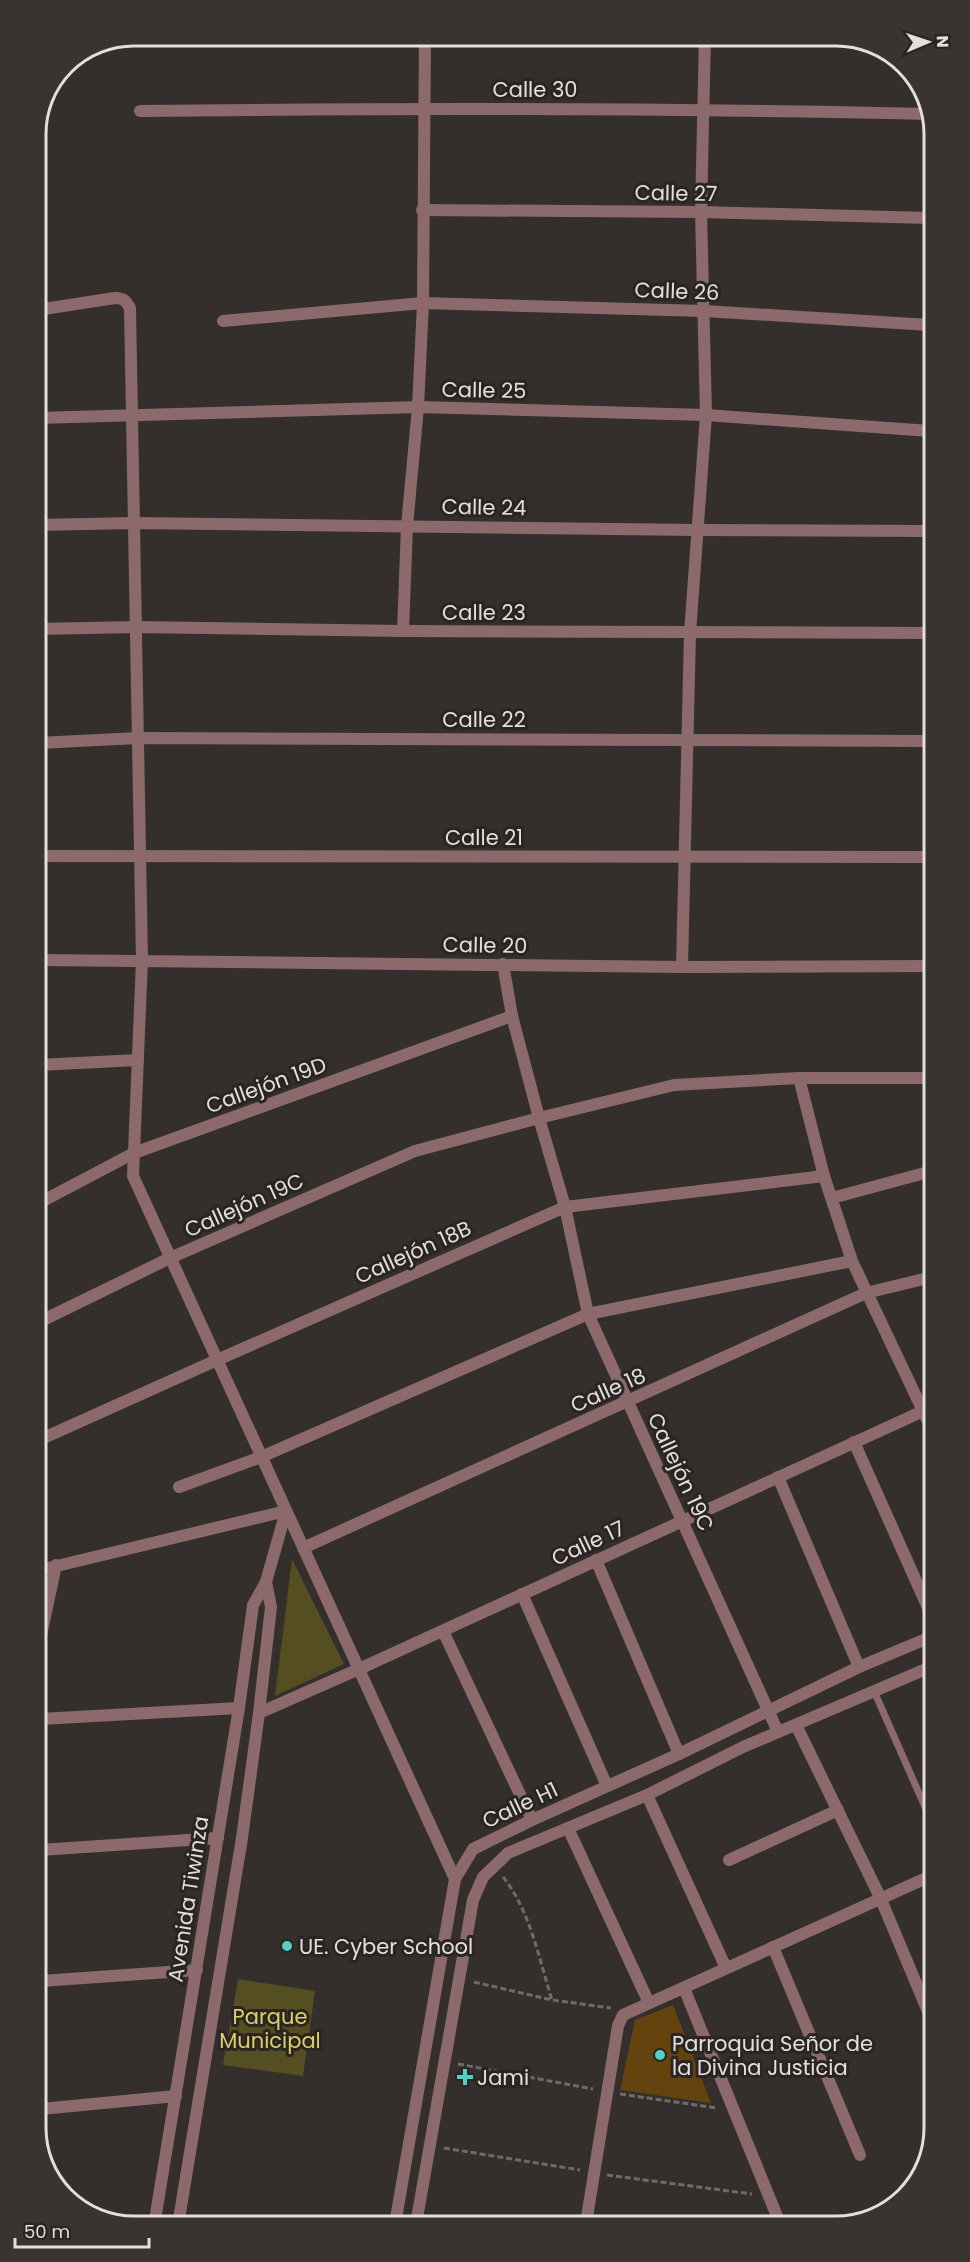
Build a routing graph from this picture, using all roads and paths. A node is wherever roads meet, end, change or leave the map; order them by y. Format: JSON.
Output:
{"nodes":[{"id":1,"x":425,"y":46,"type":"edge"},
{"id":2,"x":705,"y":47,"type":"edge"},
{"id":3,"x":423,"y":108,"type":"junction"},
{"id":4,"x":704,"y":109,"type":"junction"},
{"id":5,"x":140,"y":111,"type":"dead end"},
{"id":6,"x":921,"y":114,"type":"edge"},
{"id":7,"x":422,"y":210,"type":"junction"},
{"id":8,"x":701,"y":212,"type":"junction"},
{"id":9,"x":924,"y":218,"type":"edge"},
{"id":10,"x":423,"y":303,"type":"junction"},
{"id":11,"x":47,"y":308,"type":"edge"},
{"id":12,"x":704,"y":311,"type":"junction"},
{"id":13,"x":223,"y":321,"type":"dead end"},
{"id":14,"x":924,"y":325,"type":"edge"},
{"id":15,"x":418,"y":407,"type":"junction"},
{"id":16,"x":706,"y":415,"type":"junction"},
{"id":17,"x":132,"y":416,"type":"junction"},
{"id":18,"x":47,"y":418,"type":"edge"},
{"id":19,"x":924,"y":430,"type":"edge"},
{"id":20,"x":134,"y":523,"type":"junction"},
{"id":21,"x":47,"y":525,"type":"edge"},
{"id":22,"x":406,"y":525,"type":"junction"},
{"id":23,"x":698,"y":531,"type":"junction"},
{"id":24,"x":924,"y":531,"type":"edge"},
{"id":25,"x":136,"y":627,"type":"junction"},
{"id":26,"x":47,"y":629,"type":"edge"},
{"id":27,"x":403,"y":631,"type":"junction"},
{"id":28,"x":690,"y":633,"type":"junction"},
{"id":29,"x":924,"y":633,"type":"edge"},
{"id":30,"x":138,"y":738,"type":"junction"},
{"id":31,"x":688,"y":739,"type":"junction"},
{"id":32,"x":924,"y":741,"type":"edge"},
{"id":33,"x":47,"y":743,"type":"edge"},
{"id":34,"x":47,"y":856,"type":"edge"},
{"id":35,"x":140,"y":856,"type":"junction"},
{"id":36,"x":685,"y":857,"type":"junction"},
{"id":37,"x":924,"y":857,"type":"edge"},
{"id":38,"x":47,"y":960,"type":"edge"},
{"id":39,"x":142,"y":960,"type":"junction"},
{"id":40,"x":503,"y":964,"type":"junction"},
{"id":41,"x":924,"y":966,"type":"edge"},
{"id":42,"x":682,"y":967,"type":"junction"},
{"id":43,"x":512,"y":1016,"type":"junction"},
{"id":44,"x":138,"y":1060,"type":"junction"},
{"id":45,"x":47,"y":1065,"type":"edge"},
{"id":46,"x":799,"y":1078,"type":"junction"},
{"id":47,"x":924,"y":1078,"type":"edge"},
{"id":48,"x":539,"y":1118,"type":"junction"},
{"id":49,"x":134,"y":1154,"type":"junction"},
{"id":50,"x":924,"y":1173,"type":"edge"},
{"id":51,"x":824,"y":1176,"type":"junction"},
{"id":52,"x":832,"y":1198,"type":"junction"},
{"id":53,"x":46,"y":1199,"type":"edge"},
{"id":54,"x":565,"y":1207,"type":"junction"},
{"id":55,"x":170,"y":1258,"type":"junction"},
{"id":56,"x":852,"y":1261,"type":"junction"},
{"id":57,"x":924,"y":1279,"type":"edge"},
{"id":58,"x":866,"y":1293,"type":"junction"},
{"id":59,"x":588,"y":1314,"type":"junction"},
{"id":60,"x":46,"y":1318,"type":"edge"},
{"id":61,"x":217,"y":1360,"type":"junction"},
{"id":62,"x":924,"y":1402,"type":"edge"},
{"id":63,"x":627,"y":1403,"type":"junction"},
{"id":64,"x":924,"y":1411,"type":"edge"},
{"id":65,"x":46,"y":1437,"type":"edge"},
{"id":66,"x":854,"y":1442,"type":"junction"},
{"id":67,"x":261,"y":1457,"type":"junction"},
{"id":68,"x":778,"y":1477,"type":"junction"},
{"id":69,"x":178,"y":1487,"type":"dead end"},
{"id":70,"x":286,"y":1510,"type":"junction"},
{"id":71,"x":683,"y":1521,"type":"junction"},
{"id":72,"x":303,"y":1548,"type":"junction"},
{"id":73,"x":596,"y":1560,"type":"junction"},
{"id":74,"x":56,"y":1565,"type":"junction"},
{"id":75,"x":46,"y":1568,"type":"edge"},
{"id":76,"x":266,"y":1582,"type":"junction"},
{"id":77,"x":522,"y":1594,"type":"junction"},
{"id":78,"x":924,"y":1599,"type":"edge"},
{"id":79,"x":46,"y":1611,"type":"edge"},
{"id":80,"x":443,"y":1630,"type":"junction"},
{"id":81,"x":924,"y":1640,"type":"edge"},
{"id":82,"x":859,"y":1667,"type":"junction"},
{"id":83,"x":359,"y":1670,"type":"junction"},
{"id":84,"x":924,"y":1670,"type":"edge"},
{"id":85,"x":874,"y":1691,"type":"junction"},
{"id":86,"x":239,"y":1708,"type":"junction"},
{"id":87,"x":770,"y":1710,"type":"junction"},
{"id":88,"x":259,"y":1713,"type":"junction"},
{"id":89,"x":46,"y":1719,"type":"edge"},
{"id":90,"x":796,"y":1725,"type":"junction"},
{"id":91,"x":778,"y":1731,"type":"junction"},
{"id":92,"x":678,"y":1754,"type":"junction"},
{"id":93,"x":607,"y":1786,"type":"junction"},
{"id":94,"x":647,"y":1795,"type":"junction"},
{"id":95,"x":924,"y":1805,"type":"edge"},
{"id":96,"x":838,"y":1810,"type":"junction"},
{"id":97,"x":532,"y":1820,"type":"junction"},
{"id":98,"x":568,"y":1828,"type":"junction"},
{"id":99,"x":218,"y":1838,"type":"junction"},
{"id":100,"x":46,"y":1850,"type":"edge"},
{"id":101,"x":729,"y":1860,"type":"dead end"},
{"id":102,"x":494,"y":1866,"type":"junction"},
{"id":103,"x":455,"y":1879,"type":"junction"},
{"id":104,"x":924,"y":1879,"type":"edge"},
{"id":105,"x":880,"y":1897,"type":"junction"},
{"id":106,"x":773,"y":1947,"type":"junction"},
{"id":107,"x":726,"y":1968,"type":"junction"},
{"id":108,"x":197,"y":1970,"type":"junction"},
{"id":109,"x":459,"y":1979,"type":"junction"},
{"id":110,"x":46,"y":1981,"type":"edge"},
{"id":111,"x":684,"y":1988,"type":"junction"},
{"id":112,"x":552,"y":2000,"type":"junction"},
{"id":113,"x":924,"y":2002,"type":"edge"},
{"id":114,"x":649,"y":2003,"type":"junction"},
{"id":115,"x":621,"y":2020,"type":"junction"},
{"id":116,"x":445,"y":2061,"type":"junction"},
{"id":117,"x":607,"y":2092,"type":"junction"},
{"id":118,"x":176,"y":2096,"type":"junction"},
{"id":119,"x":46,"y":2109,"type":"edge"},
{"id":120,"x":734,"y":2111,"type":"junction"},
{"id":121,"x":860,"y":2155,"type":"dead end"},
{"id":122,"x":156,"y":2215,"type":"edge"},
{"id":123,"x":180,"y":2215,"type":"edge"},
{"id":124,"x":396,"y":2215,"type":"edge"},
{"id":125,"x":418,"y":2215,"type":"edge"},
{"id":126,"x":587,"y":2216,"type":"edge"},
{"id":127,"x":777,"y":2216,"type":"edge"}],
"edges":[{"from":1,"to":3,"type":"street"},
{"from":2,"to":4,"type":"street"},
{"from":3,"to":4,"type":"street","name":"Calle 30"},
{"from":3,"to":5,"type":"street","name":"Calle 30"},
{"from":3,"to":7,"type":"street"},
{"from":4,"to":6,"type":"street","name":"Calle 30"},
{"from":4,"to":8,"type":"street"},
{"from":7,"to":8,"type":"street","name":"Calle 27"},
{"from":7,"to":10,"type":"street"},
{"from":8,"to":9,"type":"street","name":"Calle 27"},
{"from":8,"to":12,"type":"street"},
{"from":10,"to":12,"type":"street","name":"Calle 26"},
{"from":10,"to":13,"type":"street","name":"Calle 26"},
{"from":10,"to":15,"type":"street"},
{"from":11,"to":17,"type":"street"},
{"from":12,"to":14,"type":"street","name":"Calle 26"},
{"from":12,"to":16,"type":"street"},
{"from":15,"to":16,"type":"street","name":"Calle 25"},
{"from":15,"to":17,"type":"street","name":"Calle 25"},
{"from":15,"to":22,"type":"street"},
{"from":16,"to":19,"type":"street","name":"Calle 25"},
{"from":16,"to":23,"type":"street"},
{"from":17,"to":18,"type":"street","name":"Calle 25"},
{"from":17,"to":20,"type":"street"},
{"from":20,"to":21,"type":"street","name":"Calle 24"},
{"from":20,"to":22,"type":"street","name":"Calle 24"},
{"from":20,"to":25,"type":"street"},
{"from":22,"to":23,"type":"street","name":"Calle 24"},
{"from":22,"to":27,"type":"street"},
{"from":23,"to":24,"type":"street","name":"Calle 24"},
{"from":23,"to":28,"type":"street"},
{"from":25,"to":26,"type":"street","name":"Calle 23"},
{"from":25,"to":27,"type":"street","name":"Calle 23"},
{"from":25,"to":30,"type":"street"},
{"from":27,"to":28,"type":"street","name":"Calle 23"},
{"from":28,"to":29,"type":"street","name":"Calle 23"},
{"from":28,"to":31,"type":"street"},
{"from":30,"to":31,"type":"street","name":"Calle 22"},
{"from":30,"to":33,"type":"street","name":"Calle 22"},
{"from":30,"to":35,"type":"street"},
{"from":31,"to":32,"type":"street","name":"Calle 22"},
{"from":31,"to":36,"type":"street"},
{"from":34,"to":35,"type":"street","name":"Calle 21"},
{"from":35,"to":36,"type":"street","name":"Calle 21"},
{"from":35,"to":39,"type":"street"},
{"from":36,"to":37,"type":"street","name":"Calle 21"},
{"from":36,"to":42,"type":"street"},
{"from":38,"to":39,"type":"street","name":"Calle 20"},
{"from":39,"to":40,"type":"street","name":"Calle 20"},
{"from":39,"to":44,"type":"street"},
{"from":40,"to":42,"type":"street","name":"Calle 20"},
{"from":40,"to":43,"type":"street"},
{"from":41,"to":42,"type":"street","name":"Calle 20"},
{"from":43,"to":48,"type":"street"},
{"from":43,"to":49,"type":"street","name":"Callejón 19D"},
{"from":44,"to":45,"type":"street"},
{"from":44,"to":49,"type":"street"},
{"from":46,"to":47,"type":"street","name":"Callejón 19C"},
{"from":46,"to":48,"type":"street","name":"Callejón 19C"},
{"from":46,"to":51,"type":"street"},
{"from":48,"to":54,"type":"street","name":"Callejón 19C"},
{"from":48,"to":55,"type":"street","name":"Callejón 19C"},
{"from":49,"to":53,"type":"street","name":"Callejón 19D"},
{"from":49,"to":55,"type":"street"},
{"from":50,"to":52,"type":"street"},
{"from":51,"to":52,"type":"street"},
{"from":51,"to":54,"type":"street","name":"Callejón 18B"},
{"from":52,"to":56,"type":"street"},
{"from":54,"to":59,"type":"street","name":"Callejón 19C"},
{"from":54,"to":61,"type":"street","name":"Callejón 18B"},
{"from":55,"to":60,"type":"street","name":"Callejón 19C"},
{"from":55,"to":61,"type":"street"},
{"from":56,"to":58,"type":"street"},
{"from":56,"to":59,"type":"street"},
{"from":57,"to":58,"type":"street","name":"Calle 18"},
{"from":58,"to":62,"type":"street"},
{"from":58,"to":63,"type":"street","name":"Calle 18"},
{"from":59,"to":63,"type":"street","name":"Callejón 19C"},
{"from":59,"to":67,"type":"street"},
{"from":61,"to":65,"type":"street","name":"Callejón 18B"},
{"from":61,"to":67,"type":"street"},
{"from":63,"to":71,"type":"street","name":"Callejón 19C"},
{"from":63,"to":72,"type":"street","name":"Calle 18"},
{"from":64,"to":66,"type":"street","name":"Calle 17"},
{"from":66,"to":68,"type":"street","name":"Calle 17"},
{"from":66,"to":78,"type":"street"},
{"from":67,"to":69,"type":"street"},
{"from":67,"to":70,"type":"street"},
{"from":68,"to":71,"type":"street","name":"Calle 17"},
{"from":68,"to":82,"type":"street"},
{"from":70,"to":72,"type":"street"},
{"from":70,"to":74,"type":"street"},
{"from":70,"to":76,"type":"street","name":"Avenida Tiwinza"},
{"from":71,"to":73,"type":"street","name":"Calle 17"},
{"from":71,"to":87,"type":"street","name":"Callejón 19C"},
{"from":72,"to":83,"type":"street"},
{"from":73,"to":77,"type":"street","name":"Calle 17"},
{"from":73,"to":92,"type":"street"},
{"from":74,"to":75,"type":"street"},
{"from":74,"to":79,"type":"street"},
{"from":76,"to":86,"type":"street","name":"Avenida Tiwinza"},
{"from":76,"to":88,"type":"street","name":"Avenida Tiwinza"},
{"from":77,"to":80,"type":"street","name":"Calle 17"},
{"from":77,"to":93,"type":"street"},
{"from":80,"to":83,"type":"street","name":"Calle 17"},
{"from":80,"to":97,"type":"street"},
{"from":81,"to":82,"type":"street","name":"Calle H1"},
{"from":82,"to":87,"type":"street","name":"Calle H1"},
{"from":83,"to":88,"type":"street","name":"Calle 17"},
{"from":83,"to":103,"type":"street"},
{"from":84,"to":85,"type":"street","name":"Calle H1"},
{"from":85,"to":90,"type":"street","name":"Calle H1"},
{"from":85,"to":95,"type":"lane"},
{"from":86,"to":89,"type":"street"},
{"from":86,"to":99,"type":"street","name":"Avenida Tiwinza"},
{"from":87,"to":91,"type":"street","name":"Callejón 19C"},
{"from":87,"to":92,"type":"street","name":"Calle H1"},
{"from":88,"to":123,"type":"street","name":"Avenida Tiwinza"},
{"from":90,"to":91,"type":"street","name":"Calle H1"},
{"from":90,"to":96,"type":"street"},
{"from":91,"to":94,"type":"street","name":"Calle H1"},
{"from":92,"to":93,"type":"street","name":"Calle H1"},
{"from":93,"to":97,"type":"street","name":"Calle H1"},
{"from":94,"to":98,"type":"street","name":"Calle H1"},
{"from":94,"to":107,"type":"street"},
{"from":96,"to":101,"type":"street"},
{"from":96,"to":105,"type":"street"},
{"from":97,"to":103,"type":"street","name":"Calle H1"},
{"from":98,"to":102,"type":"street","name":"Calle H1"},
{"from":98,"to":114,"type":"street"},
{"from":99,"to":100,"type":"street"},
{"from":99,"to":108,"type":"street","name":"Avenida Tiwinza"},
{"from":102,"to":109,"type":"street","name":"Calle H1"},
{"from":102,"to":112,"type":"path"},
{"from":103,"to":124,"type":"street","name":"Calle H1"},
{"from":104,"to":105,"type":"street"},
{"from":105,"to":106,"type":"street"},
{"from":105,"to":113,"type":"street"},
{"from":106,"to":107,"type":"street"},
{"from":106,"to":121,"type":"street"},
{"from":107,"to":111,"type":"street"},
{"from":108,"to":110,"type":"street"},
{"from":108,"to":118,"type":"street","name":"Avenida Tiwinza"},
{"from":109,"to":112,"type":"path"},
{"from":109,"to":116,"type":"street","name":"Calle H1"},
{"from":111,"to":114,"type":"street"},
{"from":111,"to":120,"type":"street"},
{"from":112,"to":115,"type":"path"},
{"from":114,"to":115,"type":"street"},
{"from":115,"to":117,"type":"street"},
{"from":116,"to":117,"type":"path"},
{"from":116,"to":125,"type":"street","name":"Calle H1"},
{"from":117,"to":120,"type":"path"},
{"from":117,"to":126,"type":"street"},
{"from":118,"to":119,"type":"street"},
{"from":118,"to":122,"type":"street","name":"Avenida Tiwinza"},
{"from":120,"to":127,"type":"street"}]}
